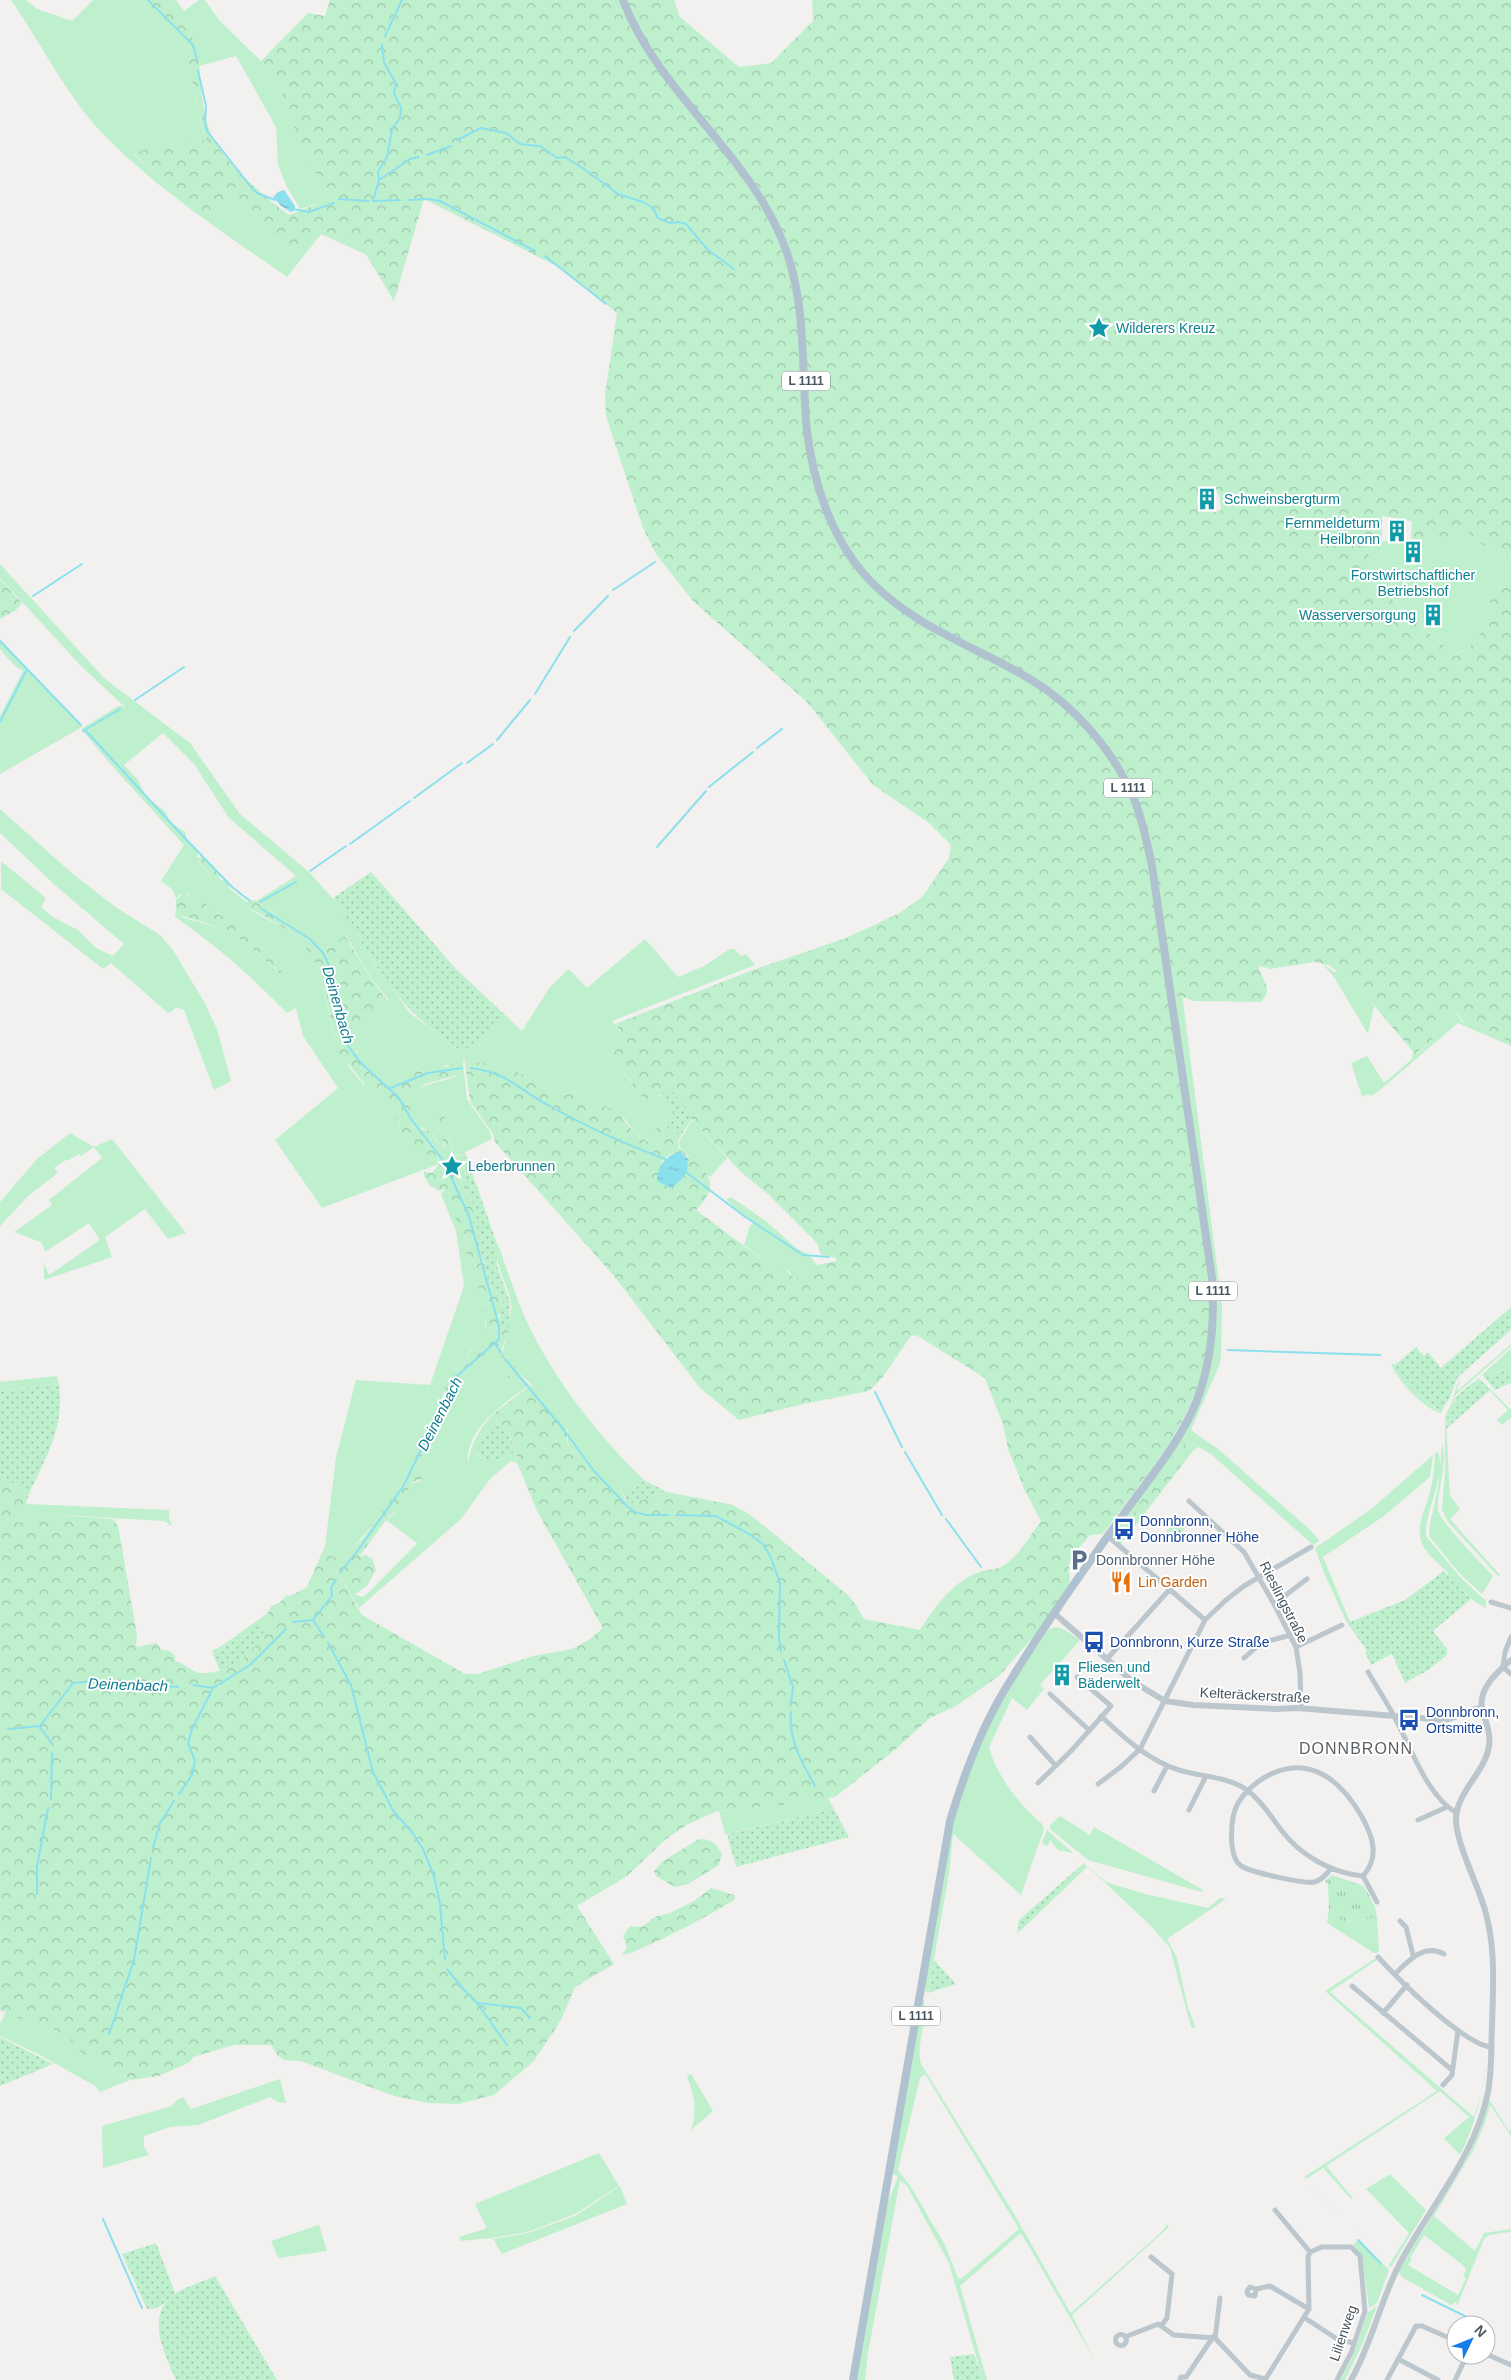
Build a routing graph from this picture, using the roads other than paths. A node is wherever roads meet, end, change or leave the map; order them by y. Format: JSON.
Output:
{"nodes":[{"id":1,"x":623,"y":0,"type":"edge"},
{"id":2,"x":1189,"y":1501,"type":"dead end"},
{"id":3,"x":1109,"y":1537,"type":"junction"},
{"id":4,"x":1312,"y":1547,"type":"dead end"},
{"id":5,"x":1259,"y":1577,"type":"junction"},
{"id":6,"x":1307,"y":1579,"type":"dead end"},
{"id":7,"x":1170,"y":1589,"type":"junction"},
{"id":8,"x":1491,"y":1602,"type":"dead end"},
{"id":9,"x":1274,"y":1604,"type":"junction"},
{"id":10,"x":1511,"y":1608,"type":"edge"},
{"id":11,"x":1055,"y":1614,"type":"junction"},
{"id":12,"x":1205,"y":1620,"type":"junction"},
{"id":13,"x":1342,"y":1625,"type":"dead end"},
{"id":14,"x":1291,"y":1635,"type":"junction"},
{"id":15,"x":1511,"y":1637,"type":"edge"},
{"id":16,"x":1296,"y":1647,"type":"junction"},
{"id":17,"x":1244,"y":1658,"type":"dead end"},
{"id":18,"x":1108,"y":1659,"type":"junction"},
{"id":19,"x":1511,"y":1660,"type":"edge"},
{"id":20,"x":1503,"y":1667,"type":"junction"},
{"id":21,"x":1368,"y":1672,"type":"dead end"},
{"id":22,"x":1511,"y":1674,"type":"edge"},
{"id":23,"x":1077,"y":1677,"type":"dead end"},
{"id":24,"x":1050,"y":1694,"type":"dead end"},
{"id":25,"x":1165,"y":1701,"type":"junction"},
{"id":26,"x":1301,"y":1708,"type":"junction"},
{"id":27,"x":1482,"y":1708,"type":"junction"},
{"id":28,"x":1101,"y":1716,"type":"junction"},
{"id":29,"x":1394,"y":1716,"type":"junction"},
{"id":30,"x":1089,"y":1730,"type":"junction"},
{"id":31,"x":1030,"y":1737,"type":"dead end"},
{"id":32,"x":1140,"y":1749,"type":"junction"},
{"id":33,"x":1056,"y":1766,"type":"junction"},
{"id":34,"x":1167,"y":1766,"type":"junction"},
{"id":35,"x":1206,"y":1776,"type":"junction"},
{"id":36,"x":1038,"y":1783,"type":"dead end"},
{"id":37,"x":1098,"y":1784,"type":"dead end"},
{"id":38,"x":1154,"y":1791,"type":"dead end"},
{"id":39,"x":1248,"y":1791,"type":"junction"},
{"id":40,"x":1447,"y":1806,"type":"junction"},
{"id":41,"x":1189,"y":1810,"type":"dead end"},
{"id":42,"x":1457,"y":1813,"type":"junction"},
{"id":43,"x":1418,"y":1820,"type":"dead end"},
{"id":44,"x":1332,"y":1868,"type":"junction"},
{"id":45,"x":1363,"y":1876,"type":"junction"},
{"id":46,"x":1377,"y":1902,"type":"dead end"},
{"id":47,"x":1400,"y":1921,"type":"dead end"},
{"id":48,"x":1414,"y":1954,"type":"junction"},
{"id":49,"x":1444,"y":1954,"type":"dead end"},
{"id":50,"x":1378,"y":1958,"type":"dead end"},
{"id":51,"x":1395,"y":1974,"type":"junction"},
{"id":52,"x":1407,"y":1985,"type":"junction"},
{"id":53,"x":1352,"y":1986,"type":"dead end"},
{"id":54,"x":1383,"y":2013,"type":"junction"},
{"id":55,"x":1457,"y":2029,"type":"junction"},
{"id":56,"x":1491,"y":2047,"type":"junction"},
{"id":57,"x":1452,"y":2070,"type":"junction"},
{"id":58,"x":1444,"y":2085,"type":"dead end"},
{"id":59,"x":1274,"y":2210,"type":"dead end"},
{"id":60,"x":1310,"y":2252,"type":"junction"},
{"id":61,"x":1151,"y":2257,"type":"dead end"},
{"id":62,"x":1256,"y":2289,"type":"dead end"},
{"id":63,"x":1220,"y":2298,"type":"dead end"},
{"id":64,"x":1309,"y":2309,"type":"junction"},
{"id":65,"x":1305,"y":2318,"type":"junction"},
{"id":66,"x":1162,"y":2326,"type":"junction"},
{"id":67,"x":1446,"y":2336,"type":"edge"},
{"id":68,"x":1125,"y":2337,"type":"dead end"},
{"id":69,"x":1214,"y":2338,"type":"junction"},
{"id":70,"x":1354,"y":2343,"type":"junction"},
{"id":71,"x":1496,"y":2358,"type":"edge"},
{"id":72,"x":1398,"y":2359,"type":"junction"},
{"id":73,"x":1462,"y":2365,"type":"edge"},
{"id":74,"x":1511,"y":2365,"type":"edge"},
{"id":75,"x":1187,"y":2378,"type":"edge"},
{"id":76,"x":1252,"y":2378,"type":"edge"},
{"id":77,"x":1265,"y":2379,"type":"edge"},
{"id":78,"x":853,"y":2380,"type":"edge"},
{"id":79,"x":1180,"y":2380,"type":"edge"},
{"id":80,"x":1337,"y":2380,"type":"edge"},
{"id":81,"x":1351,"y":2380,"type":"edge"},
{"id":82,"x":1387,"y":2380,"type":"edge"},
{"id":83,"x":1438,"y":2380,"type":"edge"},
{"id":84,"x":1455,"y":2380,"type":"edge"}],
"edges":[{"from":1,"to":3,"type":"main road","number":"L 1111"},
{"from":2,"to":5,"type":"street","name":"Rieslingstraße"},
{"from":3,"to":7,"type":"street"},
{"from":3,"to":11,"type":"main road","number":"L 1111"},
{"from":4,"to":5,"type":"street"},
{"from":5,"to":9,"type":"street","name":"Rieslingstraße"},
{"from":5,"to":12,"type":"street"},
{"from":6,"to":9,"type":"street"},
{"from":7,"to":12,"type":"street"},
{"from":7,"to":18,"type":"street"},
{"from":8,"to":10,"type":"street"},
{"from":9,"to":14,"type":"street","name":"Rieslingstraße"},
{"from":11,"to":18,"type":"street","name":"Kelteräckerstraße"},
{"from":11,"to":78,"type":"main road","number":"L 1111"},
{"from":12,"to":25,"type":"street"},
{"from":13,"to":16,"type":"street"},
{"from":14,"to":16,"type":"street","name":"Rieslingstraße"},
{"from":14,"to":17,"type":"street"},
{"from":15,"to":20,"type":"street"},
{"from":16,"to":26,"type":"street","name":"Rieslingstraße"},
{"from":18,"to":25,"type":"street","name":"Kelteräckerstraße"},
{"from":19,"to":20,"type":"street"},
{"from":20,"to":22,"type":"street"},
{"from":20,"to":27,"type":"street"},
{"from":21,"to":29,"type":"street"},
{"from":23,"to":28,"type":"street"},
{"from":24,"to":30,"type":"street"},
{"from":25,"to":26,"type":"street","name":"Kelteräckerstraße"},
{"from":25,"to":32,"type":"street"},
{"from":26,"to":29,"type":"street","name":"Kelteräckerstraße"},
{"from":27,"to":29,"type":"street","name":"Kelteräckerstraße"},
{"from":27,"to":42,"type":"street"},
{"from":28,"to":30,"type":"street"},
{"from":28,"to":32,"type":"street"},
{"from":29,"to":40,"type":"street"},
{"from":30,"to":33,"type":"street"},
{"from":31,"to":33,"type":"street"},
{"from":32,"to":34,"type":"street"},
{"from":32,"to":37,"type":"street"},
{"from":33,"to":36,"type":"street"},
{"from":34,"to":35,"type":"street"},
{"from":34,"to":38,"type":"street"},
{"from":35,"to":39,"type":"street"},
{"from":35,"to":41,"type":"street"},
{"from":39,"to":44,"type":"street"},
{"from":39,"to":44,"type":"street"},
{"from":39,"to":45,"type":"street"},
{"from":40,"to":42,"type":"street"},
{"from":40,"to":43,"type":"street"},
{"from":42,"to":56,"type":"street"},
{"from":44,"to":45,"type":"street"},
{"from":45,"to":46,"type":"street"},
{"from":47,"to":48,"type":"street"},
{"from":48,"to":49,"type":"street"},
{"from":48,"to":51,"type":"street"},
{"from":50,"to":51,"type":"street"},
{"from":51,"to":52,"type":"street"},
{"from":52,"to":54,"type":"street"},
{"from":52,"to":55,"type":"street"},
{"from":53,"to":54,"type":"street"},
{"from":54,"to":57,"type":"street"},
{"from":55,"to":56,"type":"street"},
{"from":55,"to":57,"type":"street"},
{"from":56,"to":81,"type":"street"},
{"from":57,"to":58,"type":"street"},
{"from":59,"to":60,"type":"street"},
{"from":60,"to":64,"type":"street"},
{"from":60,"to":70,"type":"street","name":"Lilienweg"},
{"from":61,"to":66,"type":"street"},
{"from":62,"to":64,"type":"street"},
{"from":63,"to":69,"type":"street"},
{"from":64,"to":65,"type":"street"},
{"from":65,"to":70,"type":"street"},
{"from":65,"to":77,"type":"street"},
{"from":66,"to":68,"type":"street"},
{"from":66,"to":69,"type":"street"},
{"from":67,"to":72,"type":"street"},
{"from":69,"to":75,"type":"street"},
{"from":69,"to":76,"type":"street"},
{"from":70,"to":80,"type":"street","name":"Lilienweg"},
{"from":71,"to":74,"type":"street"},
{"from":72,"to":82,"type":"street"},
{"from":72,"to":83,"type":"street"},
{"from":73,"to":84,"type":"street"},
{"from":75,"to":79,"type":"street"},
{"from":76,"to":77,"type":"street"}]}
